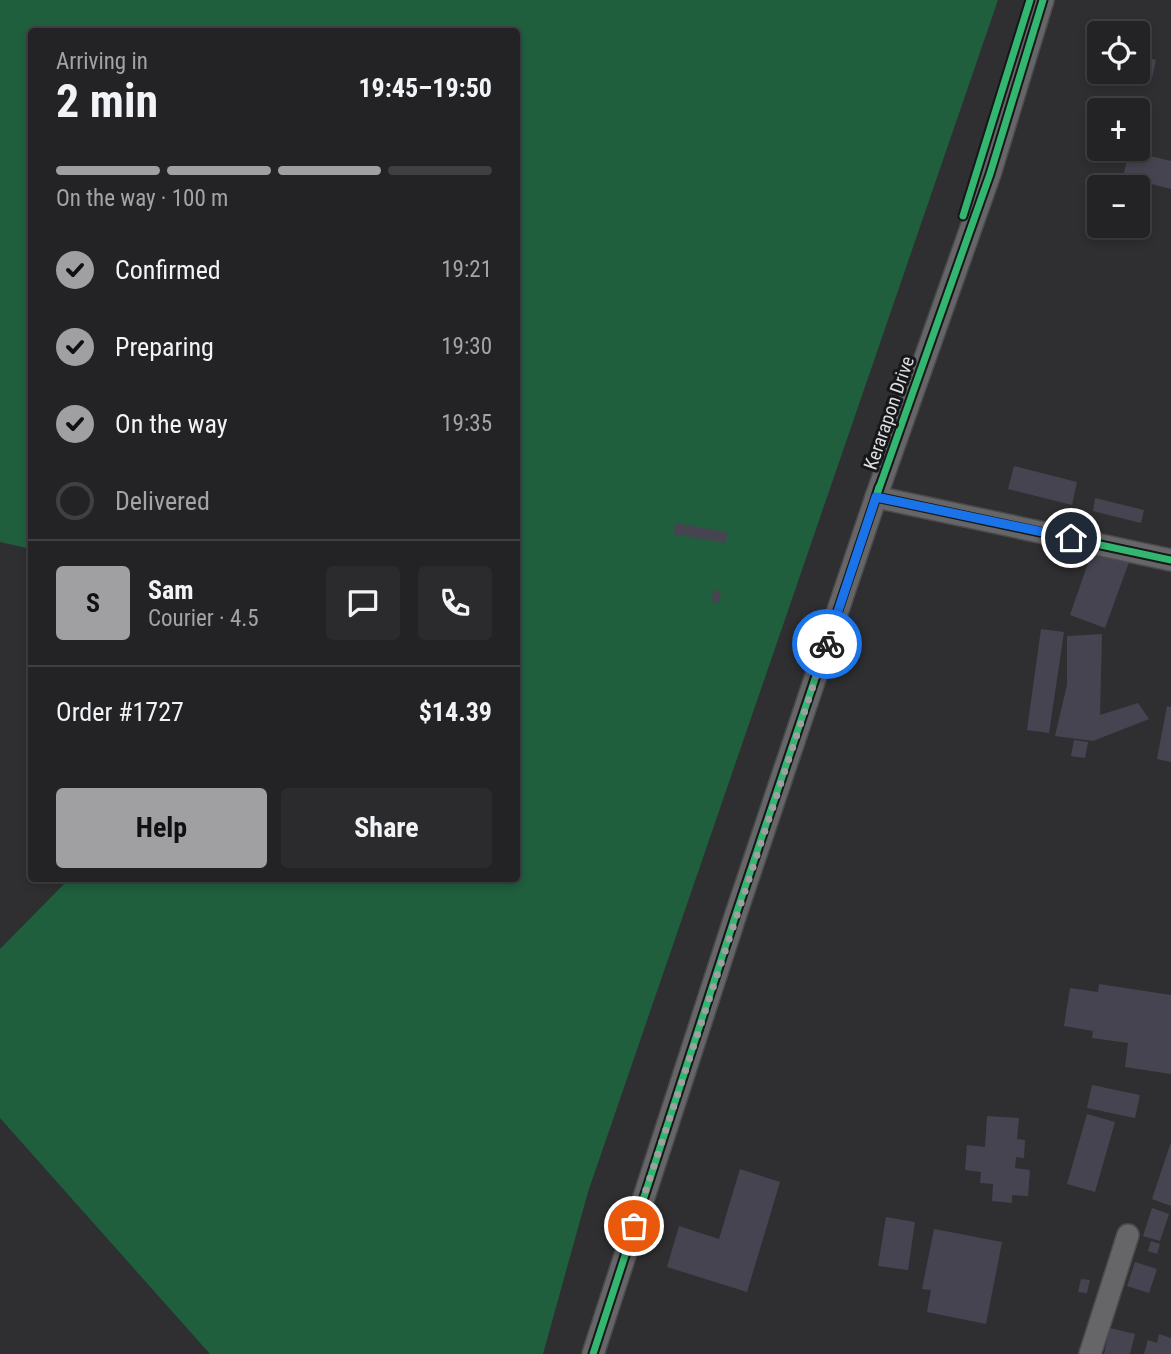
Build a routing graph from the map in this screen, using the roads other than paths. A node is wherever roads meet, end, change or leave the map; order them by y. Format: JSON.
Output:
{"nodes":[{"id":1,"x":1043,"y":0,"type":"edge"},
{"id":2,"x":876,"y":497,"type":"junction"},
{"id":3,"x":1171,"y":560,"type":"edge"},
{"id":4,"x":1128,"y":1235,"type":"dead end"},
{"id":5,"x":593,"y":1354,"type":"edge"},
{"id":6,"x":1090,"y":1354,"type":"edge"}],
"edges":[{"from":1,"to":2,"type":"street","name":"Kerarapon Drive"},
{"from":2,"to":3,"type":"street"},
{"from":2,"to":5,"type":"street","name":"Kerarapon Drive"},
{"from":4,"to":6,"type":"street"}]}
